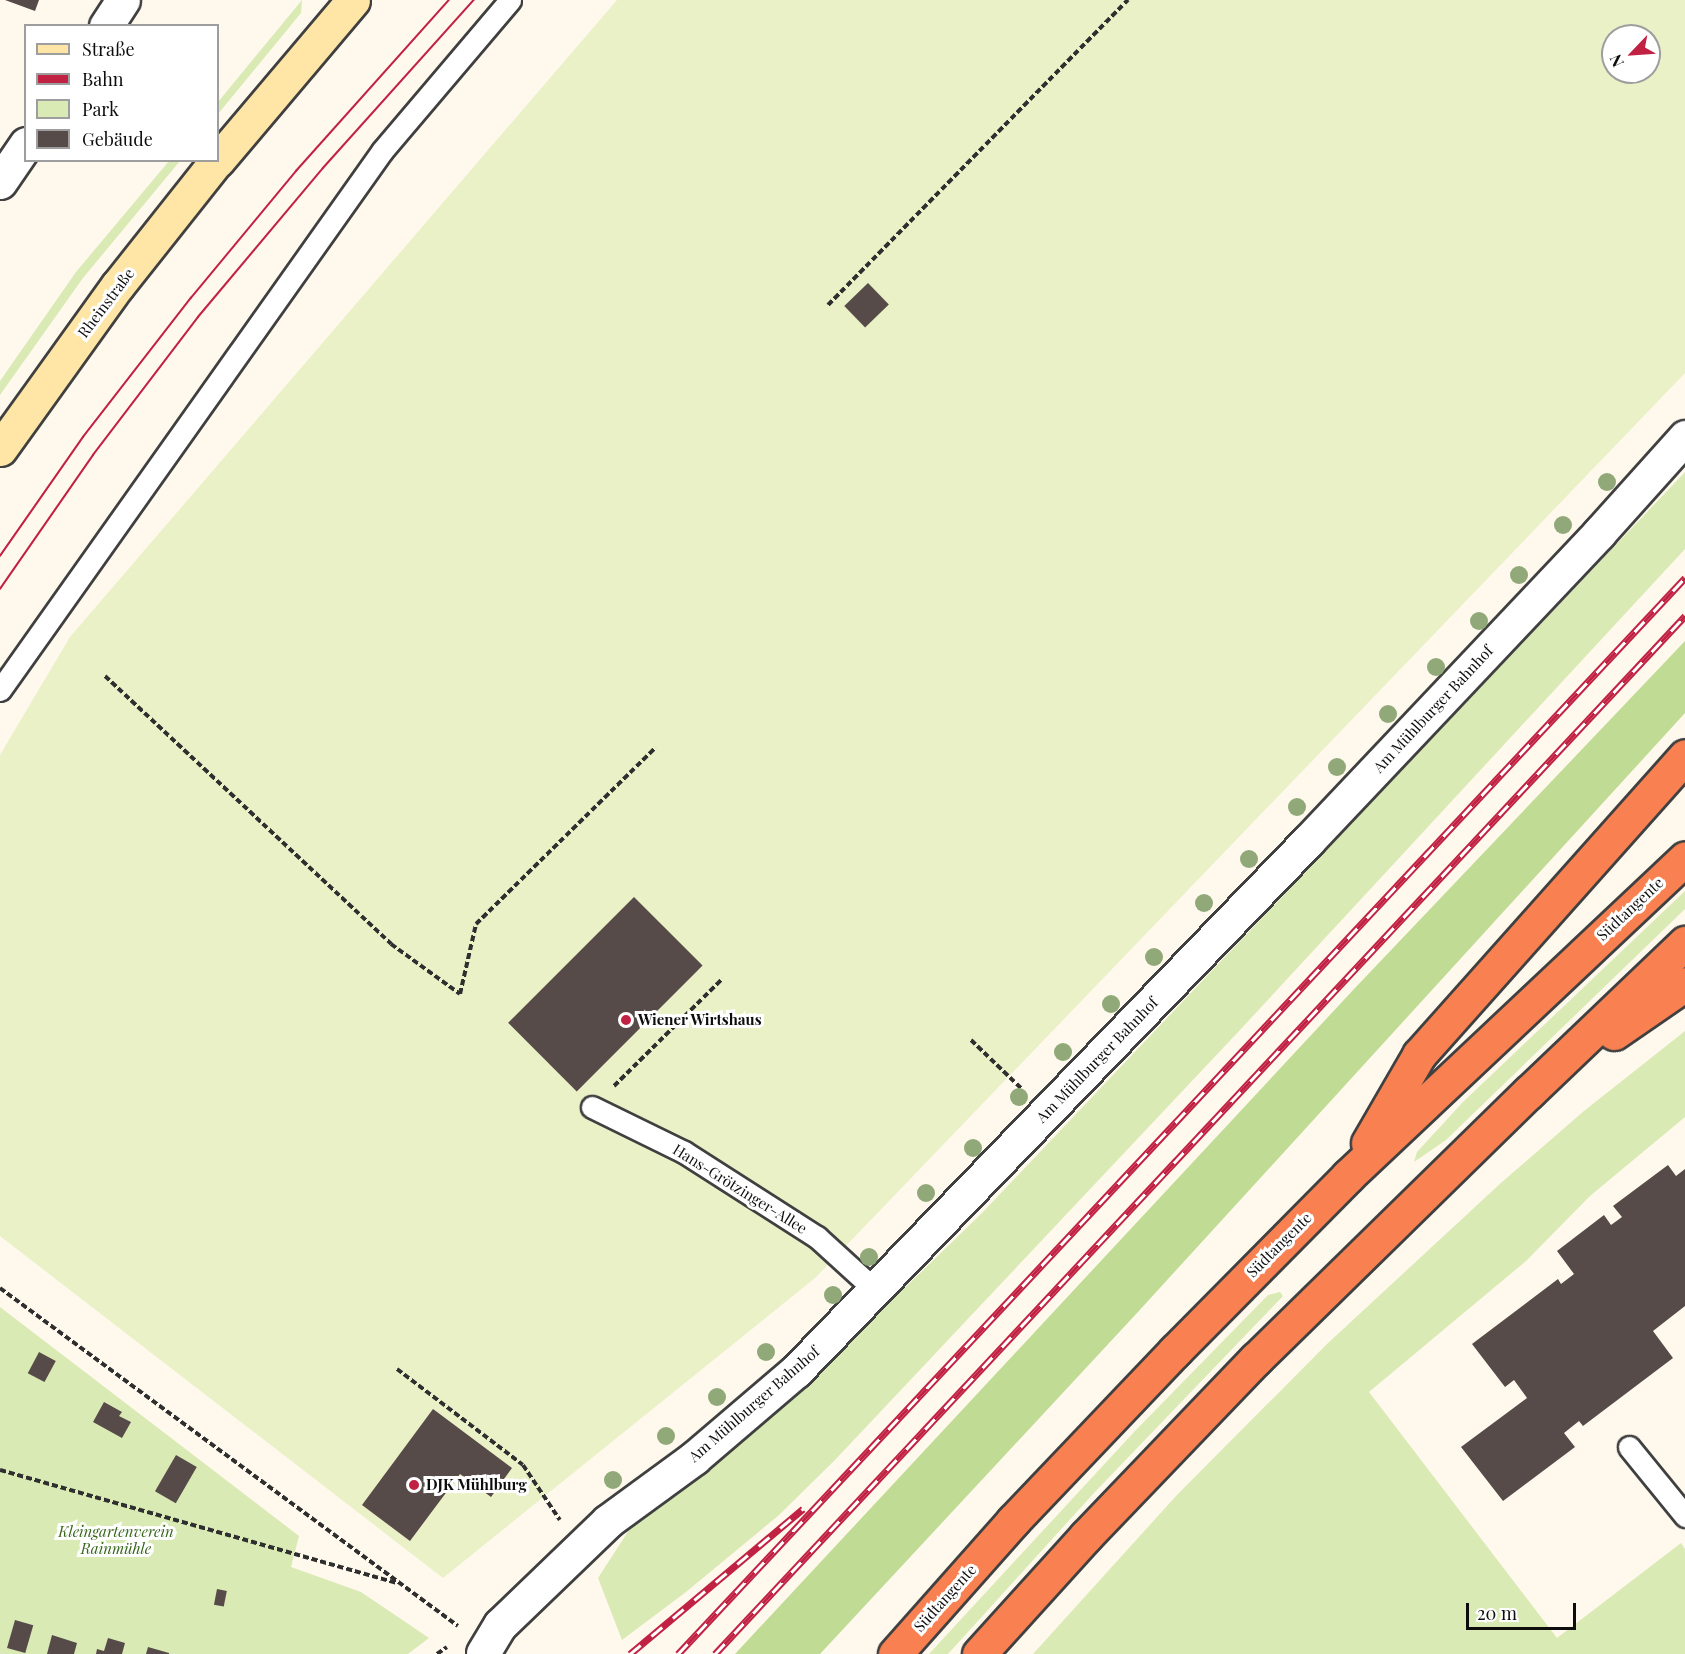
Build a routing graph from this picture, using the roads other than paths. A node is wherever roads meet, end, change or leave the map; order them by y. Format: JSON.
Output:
{"nodes":[{"id":1,"x":123,"y":0,"type":"edge"},
{"id":2,"x":353,"y":0,"type":"edge"},
{"id":3,"x":510,"y":0,"type":"edge"},
{"id":4,"x":106,"y":24,"type":"edge"},
{"id":5,"x":24,"y":147,"type":"edge"},
{"id":6,"x":219,"y":158,"type":"edge"},
{"id":7,"x":215,"y":162,"type":"edge"},
{"id":8,"x":0,"y":182,"type":"edge"},
{"id":9,"x":1685,"y":438,"type":"edge"},
{"id":10,"x":0,"y":449,"type":"edge"},
{"id":11,"x":0,"y":690,"type":"edge"},
{"id":12,"x":1685,"y":756,"type":"edge"},
{"id":13,"x":1685,"y":858,"type":"edge"},
{"id":14,"x":1685,"y":943,"type":"edge"},
{"id":15,"x":1685,"y":984,"type":"edge"},
{"id":16,"x":1529,"y":1092,"type":"junction"},
{"id":17,"x":592,"y":1107,"type":"road end"},
{"id":18,"x":1348,"y":1176,"type":"junction"},
{"id":19,"x":875,"y":1290,"type":"junction"},
{"id":20,"x":1629,"y":1447,"type":"dead end"},
{"id":21,"x":1685,"y":1516,"type":"edge"},
{"id":22,"x":482,"y":1653,"type":"edge"},
{"id":23,"x":895,"y":1654,"type":"edge"},
{"id":24,"x":979,"y":1654,"type":"edge"}],
"edges":[{"from":1,"to":4,"type":"street"},
{"from":2,"to":6,"type":"main road","name":"Rheinstraße"},
{"from":3,"to":11,"type":"lane"},
{"from":5,"to":8,"type":"street"},
{"from":7,"to":10,"type":"main road","name":"Rheinstraße"},
{"from":9,"to":19,"type":"street","name":"Am Mühlburger Bahnhof"},
{"from":12,"to":18,"type":"highway"},
{"from":13,"to":18,"type":"highway","name":"Südtangente"},
{"from":14,"to":16,"type":"highway"},
{"from":15,"to":16,"type":"highway"},
{"from":16,"to":24,"type":"highway"},
{"from":17,"to":19,"type":"lane","name":"Hans-Grötzinger-Allee"},
{"from":18,"to":23,"type":"highway","name":"Südtangente"},
{"from":19,"to":22,"type":"street","name":"Am Mühlburger Bahnhof"},
{"from":20,"to":21,"type":"lane"}]}
